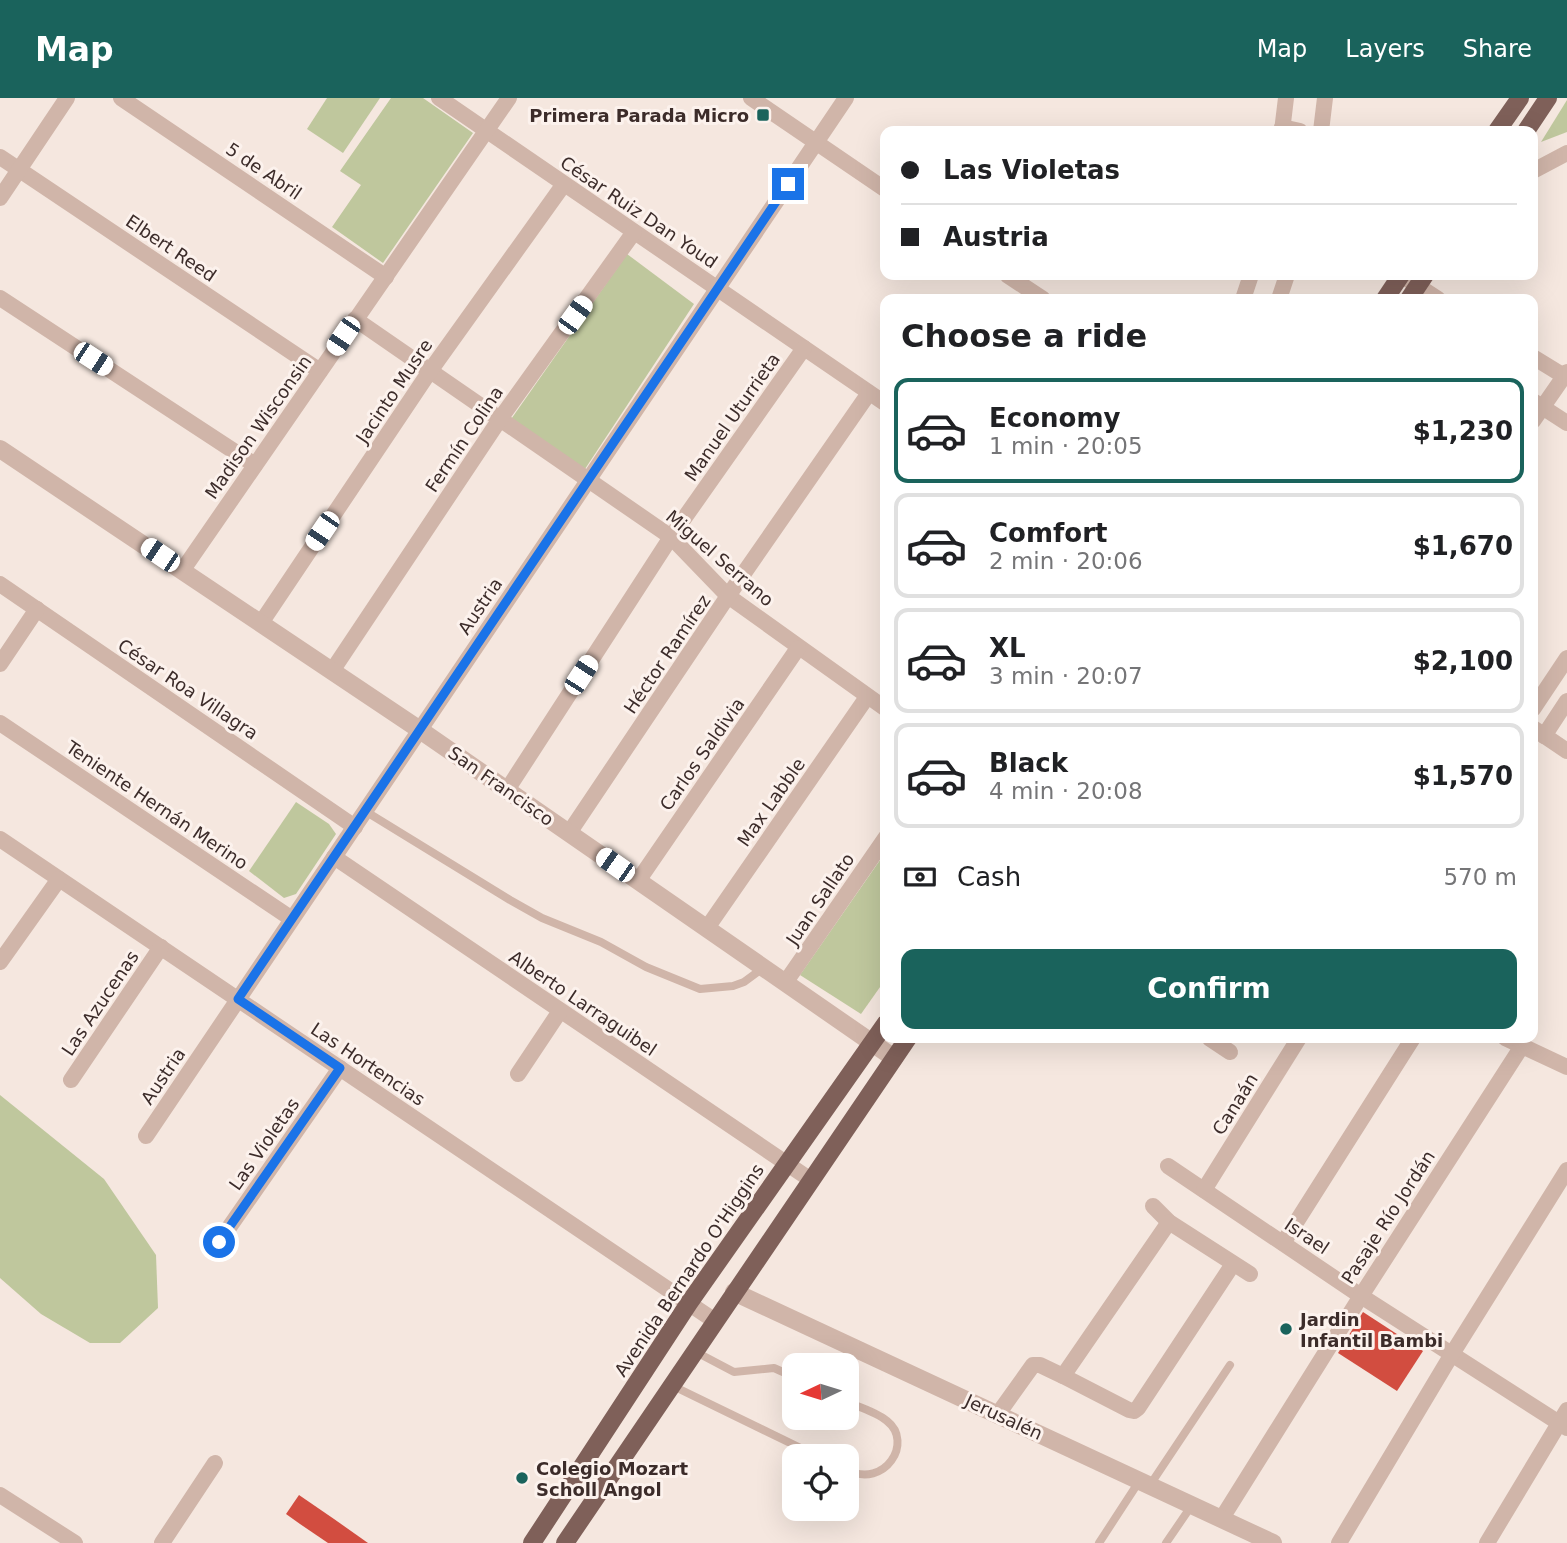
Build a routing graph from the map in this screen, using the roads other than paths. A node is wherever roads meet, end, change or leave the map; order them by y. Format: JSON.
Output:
{"nodes":[{"id":1,"x":66,"y":98,"type":"edge"},
{"id":2,"x":121,"y":98,"type":"edge"},
{"id":3,"x":439,"y":98,"type":"edge"},
{"id":4,"x":509,"y":98,"type":"edge"},
{"id":5,"x":751,"y":98,"type":"edge"},
{"id":6,"x":846,"y":98,"type":"edge"},
{"id":7,"x":1286,"y":98,"type":"edge"},
{"id":8,"x":1325,"y":98,"type":"edge"},
{"id":9,"x":1520,"y":98,"type":"edge"},
{"id":10,"x":1548,"y":98,"type":"edge"},
{"id":11,"x":1282,"y":126,"type":"edge"},
{"id":12,"x":1322,"y":126,"type":"edge"},
{"id":13,"x":1500,"y":126,"type":"edge"},
{"id":14,"x":1528,"y":126,"type":"edge"},
{"id":15,"x":486,"y":131,"type":"junction"},
{"id":16,"x":817,"y":142,"type":"junction"},
{"id":17,"x":1567,"y":153,"type":"edge"},
{"id":18,"x":0,"y":157,"type":"edge"},
{"id":19,"x":1538,"y":168,"type":"edge"},
{"id":20,"x":19,"y":170,"type":"junction"},
{"id":21,"x":564,"y":184,"type":"junction"},
{"id":22,"x":880,"y":186,"type":"edge"},
{"id":23,"x":0,"y":198,"type":"edge"},
{"id":24,"x":634,"y":232,"type":"junction"},
{"id":25,"x":386,"y":277,"type":"junction"},
{"id":26,"x":1014,"y":280,"type":"edge"},
{"id":27,"x":718,"y":289,"type":"junction"},
{"id":28,"x":1036,"y":294,"type":"edge"},
{"id":29,"x":0,"y":298,"type":"edge"},
{"id":30,"x":355,"y":318,"type":"junction"},
{"id":31,"x":804,"y":348,"type":"junction"},
{"id":32,"x":1538,"y":360,"type":"edge"},
{"id":33,"x":320,"y":371,"type":"junction"},
{"id":34,"x":430,"y":371,"type":"junction"},
{"id":35,"x":1566,"y":376,"type":"edge"},
{"id":36,"x":869,"y":393,"type":"junction"},
{"id":37,"x":880,"y":400,"type":"edge"},
{"id":38,"x":1538,"y":404,"type":"edge"},
{"id":39,"x":500,"y":419,"type":"junction"},
{"id":40,"x":1567,"y":423,"type":"edge"},
{"id":41,"x":0,"y":449,"type":"edge"},
{"id":42,"x":255,"y":466,"type":"junction"},
{"id":43,"x":589,"y":480,"type":"junction"},
{"id":44,"x":671,"y":537,"type":"junction"},
{"id":45,"x":182,"y":571,"type":"junction"},
{"id":46,"x":0,"y":584,"type":"edge"},
{"id":47,"x":728,"y":596,"type":"junction"},
{"id":48,"x":37,"y":609,"type":"junction"},
{"id":49,"x":261,"y":623,"type":"junction"},
{"id":50,"x":798,"y":648,"type":"junction"},
{"id":51,"x":1567,"y":658,"type":"edge"},
{"id":52,"x":0,"y":664,"type":"edge"},
{"id":53,"x":332,"y":671,"type":"junction"},
{"id":54,"x":867,"y":697,"type":"junction"},
{"id":55,"x":1567,"y":701,"type":"edge"},
{"id":56,"x":1538,"y":702,"type":"edge"},
{"id":57,"x":880,"y":705,"type":"edge"},
{"id":58,"x":0,"y":723,"type":"edge"},
{"id":59,"x":420,"y":730,"type":"junction"},
{"id":60,"x":1538,"y":732,"type":"edge"},
{"id":61,"x":1567,"y":751,"type":"edge"},
{"id":62,"x":507,"y":790,"type":"junction"},
{"id":63,"x":365,"y":811,"type":"junction"},
{"id":64,"x":355,"y":827,"type":"junction"},
{"id":65,"x":569,"y":833,"type":"junction"},
{"id":66,"x":0,"y":839,"type":"edge"},
{"id":67,"x":880,"y":846,"type":"edge"},
{"id":68,"x":334,"y":857,"type":"junction"},
{"id":69,"x":59,"y":878,"type":"junction"},
{"id":70,"x":638,"y":881,"type":"junction"},
{"id":71,"x":292,"y":919,"type":"junction"},
{"id":72,"x":707,"y":928,"type":"junction"},
{"id":73,"x":161,"y":947,"type":"junction"},
{"id":74,"x":0,"y":962,"type":"edge"},
{"id":75,"x":763,"y":968,"type":"junction"},
{"id":76,"x":785,"y":983,"type":"junction"},
{"id":77,"x":238,"y":999,"type":"junction"},
{"id":78,"x":560,"y":1011,"type":"junction"},
{"id":79,"x":880,"y":1031,"type":"edge"},
{"id":80,"x":871,"y":1043,"type":"junction"},
{"id":81,"x":904,"y":1043,"type":"edge"},
{"id":82,"x":1216,"y":1043,"type":"edge"},
{"id":83,"x":1296,"y":1043,"type":"edge"},
{"id":84,"x":1410,"y":1043,"type":"edge"},
{"id":85,"x":1516,"y":1043,"type":"edge"},
{"id":86,"x":1522,"y":1046,"type":"junction"},
{"id":87,"x":1230,"y":1052,"type":"dead end"},
{"id":88,"x":894,"y":1058,"type":"junction"},
{"id":89,"x":1567,"y":1067,"type":"edge"},
{"id":90,"x":340,"y":1068,"type":"junction"},
{"id":91,"x":519,"y":1074,"type":"dead end"},
{"id":92,"x":71,"y":1080,"type":"dead end"},
{"id":93,"x":146,"y":1136,"type":"dead end"},
{"id":94,"x":787,"y":1164,"type":"junction"},
{"id":95,"x":1168,"y":1166,"type":"dead end"},
{"id":96,"x":1567,"y":1170,"type":"edge"},
{"id":97,"x":811,"y":1180,"type":"junction"},
{"id":98,"x":1204,"y":1190,"type":"junction"},
{"id":99,"x":1153,"y":1206,"type":"dead end"},
{"id":100,"x":1169,"y":1222,"type":"junction"},
{"id":101,"x":219,"y":1242,"type":"dead end"},
{"id":102,"x":1283,"y":1242,"type":"junction"},
{"id":103,"x":1233,"y":1264,"type":"junction"},
{"id":104,"x":1250,"y":1274,"type":"dead end"},
{"id":105,"x":734,"y":1292,"type":"junction"},
{"id":106,"x":1361,"y":1296,"type":"junction"},
{"id":107,"x":689,"y":1303,"type":"junction"},
{"id":108,"x":715,"y":1321,"type":"junction"},
{"id":109,"x":694,"y":1351,"type":"junction"},
{"id":110,"x":1451,"y":1354,"type":"junction"},
{"id":111,"x":1230,"y":1365,"type":"dead end"},
{"id":112,"x":782,"y":1372,"type":"edge"},
{"id":113,"x":1063,"y":1376,"type":"junction"},
{"id":114,"x":671,"y":1385,"type":"junction"},
{"id":115,"x":859,"y":1407,"type":"edge"},
{"id":116,"x":998,"y":1414,"type":"junction"},
{"id":117,"x":1564,"y":1420,"type":"edge"},
{"id":118,"x":792,"y":1444,"type":"edge"},
{"id":119,"x":215,"y":1463,"type":"dead end"},
{"id":120,"x":859,"y":1474,"type":"edge"},
{"id":121,"x":1145,"y":1482,"type":"junction"},
{"id":122,"x":0,"y":1495,"type":"edge"},
{"id":123,"x":1192,"y":1504,"type":"junction"},
{"id":124,"x":1222,"y":1518,"type":"junction"},
{"id":125,"x":75,"y":1543,"type":"edge"},
{"id":126,"x":162,"y":1543,"type":"edge"},
{"id":127,"x":532,"y":1543,"type":"edge"},
{"id":128,"x":565,"y":1543,"type":"edge"},
{"id":129,"x":1099,"y":1543,"type":"edge"},
{"id":130,"x":1166,"y":1543,"type":"edge"},
{"id":131,"x":1273,"y":1543,"type":"edge"},
{"id":132,"x":1339,"y":1543,"type":"edge"},
{"id":133,"x":1487,"y":1543,"type":"edge"}],
"edges":[{"from":1,"to":20,"type":"street"},
{"from":2,"to":25,"type":"street","name":"5 de Abril"},
{"from":3,"to":15,"type":"street","name":"César Ruiz Dan Youd"},
{"from":4,"to":15,"type":"street","name":"Madison Wisconsin"},
{"from":5,"to":16,"type":"street"},
{"from":6,"to":16,"type":"street","name":"Austria"},
{"from":7,"to":11,"type":"street"},
{"from":8,"to":12,"type":"street"},
{"from":9,"to":13,"type":"main road"},
{"from":10,"to":14,"type":"main road"},
{"from":15,"to":21,"type":"street","name":"César Ruiz Dan Youd"},
{"from":15,"to":25,"type":"street","name":"Madison Wisconsin"},
{"from":16,"to":22,"type":"street"},
{"from":16,"to":27,"type":"street","name":"Austria"},
{"from":17,"to":19,"type":"street"},
{"from":18,"to":20,"type":"street","name":"Elbert Reed"},
{"from":20,"to":23,"type":"street"},
{"from":20,"to":33,"type":"street","name":"Elbert Reed"},
{"from":21,"to":24,"type":"street","name":"César Ruiz Dan Youd"},
{"from":21,"to":34,"type":"street","name":"Jacinto Musre"},
{"from":24,"to":27,"type":"street","name":"César Ruiz Dan Youd"},
{"from":24,"to":39,"type":"street","name":"Fermín Colina"},
{"from":25,"to":30,"type":"street","name":"Madison Wisconsin"},
{"from":26,"to":28,"type":"street"},
{"from":27,"to":31,"type":"street","name":"César Ruiz Dan Youd"},
{"from":27,"to":43,"type":"street","name":"Austria"},
{"from":29,"to":42,"type":"street"},
{"from":30,"to":33,"type":"street","name":"Madison Wisconsin"},
{"from":30,"to":34,"type":"street","name":"Miguel Serrano"},
{"from":31,"to":36,"type":"street","name":"César Ruiz Dan Youd"},
{"from":31,"to":44,"type":"street","name":"Manuel Uturrieta"},
{"from":32,"to":35,"type":"street"},
{"from":33,"to":42,"type":"street","name":"Madison Wisconsin"},
{"from":34,"to":39,"type":"street","name":"Miguel Serrano"},
{"from":34,"to":49,"type":"street","name":"Jacinto Musre"},
{"from":35,"to":38,"type":"street"},
{"from":36,"to":37,"type":"street","name":"César Ruiz Dan Youd"},
{"from":36,"to":47,"type":"street","name":"Héctor Ramírez"},
{"from":38,"to":40,"type":"street"},
{"from":39,"to":43,"type":"street","name":"Miguel Serrano"},
{"from":39,"to":53,"type":"street","name":"Fermín Colina"},
{"from":41,"to":45,"type":"street","name":"San Francisco"},
{"from":42,"to":45,"type":"street","name":"Madison Wisconsin"},
{"from":43,"to":44,"type":"street","name":"Miguel Serrano"},
{"from":43,"to":59,"type":"street","name":"Austria"},
{"from":44,"to":47,"type":"street","name":"Miguel Serrano"},
{"from":44,"to":62,"type":"street","name":"Manuel Uturrieta"},
{"from":45,"to":49,"type":"street","name":"San Francisco"},
{"from":46,"to":48,"type":"street","name":"César Roa Villagra"},
{"from":47,"to":50,"type":"street","name":"Miguel Serrano"},
{"from":47,"to":65,"type":"street","name":"Héctor Ramírez"},
{"from":48,"to":52,"type":"street"},
{"from":48,"to":64,"type":"street","name":"César Roa Villagra"},
{"from":49,"to":53,"type":"street","name":"San Francisco"},
{"from":50,"to":54,"type":"street","name":"Miguel Serrano"},
{"from":50,"to":70,"type":"street","name":"Carlos Saldivia"},
{"from":51,"to":56,"type":"street"},
{"from":53,"to":59,"type":"street","name":"San Francisco"},
{"from":54,"to":57,"type":"street","name":"Miguel Serrano"},
{"from":54,"to":72,"type":"street","name":"Max Labble"},
{"from":55,"to":60,"type":"street"},
{"from":58,"to":71,"type":"street","name":"Teniente Hernán Merino"},
{"from":59,"to":62,"type":"street","name":"San Francisco"},
{"from":59,"to":63,"type":"street","name":"Austria"},
{"from":60,"to":61,"type":"street"},
{"from":62,"to":65,"type":"street","name":"San Francisco"},
{"from":63,"to":64,"type":"street","name":"Austria"},
{"from":63,"to":75,"type":"lane"},
{"from":64,"to":68,"type":"street","name":"Austria"},
{"from":65,"to":70,"type":"street","name":"San Francisco"},
{"from":66,"to":69,"type":"street","name":"Las Hortencias"},
{"from":67,"to":76,"type":"street","name":"Juan Sallato"},
{"from":68,"to":71,"type":"street","name":"Austria"},
{"from":68,"to":78,"type":"street","name":"Alberto Larraguibel"},
{"from":69,"to":73,"type":"street","name":"Las Hortencias"},
{"from":69,"to":74,"type":"street"},
{"from":70,"to":72,"type":"street","name":"San Francisco"},
{"from":71,"to":77,"type":"street","name":"Austria"},
{"from":72,"to":75,"type":"street","name":"San Francisco"},
{"from":73,"to":77,"type":"street","name":"Las Hortencias"},
{"from":73,"to":92,"type":"street","name":"Las Azucenas"},
{"from":75,"to":76,"type":"street","name":"San Francisco"},
{"from":76,"to":80,"type":"street","name":"San Francisco"},
{"from":77,"to":90,"type":"street","name":"Las Hortencias"},
{"from":77,"to":93,"type":"street","name":"Austria"},
{"from":78,"to":91,"type":"street"},
{"from":78,"to":94,"type":"street","name":"Alberto Larraguibel"},
{"from":79,"to":80,"type":"main road","name":"Avenida Bernardo O'Higgins"},
{"from":80,"to":88,"type":"street","name":"San Francisco"},
{"from":80,"to":94,"type":"main road","name":"Avenida Bernardo O'Higgins"},
{"from":81,"to":88,"type":"main road"},
{"from":82,"to":87,"type":"street"},
{"from":83,"to":98,"type":"street","name":"Canaán"},
{"from":84,"to":102,"type":"street"},
{"from":85,"to":86,"type":"street"},
{"from":86,"to":89,"type":"street"},
{"from":86,"to":106,"type":"street","name":"Pasaje Río Jordán"},
{"from":88,"to":97,"type":"main road"},
{"from":90,"to":101,"type":"street","name":"Las Violetas"},
{"from":90,"to":107,"type":"street","name":"Las Hortencias"},
{"from":94,"to":97,"type":"street","name":"Alberto Larraguibel"},
{"from":94,"to":107,"type":"main road","name":"Avenida Bernardo O'Higgins"},
{"from":95,"to":98,"type":"street","name":"Israel"},
{"from":96,"to":110,"type":"street"},
{"from":97,"to":105,"type":"main road"},
{"from":98,"to":102,"type":"street","name":"Israel"},
{"from":99,"to":100,"type":"street"},
{"from":100,"to":103,"type":"street"},
{"from":100,"to":113,"type":"street"},
{"from":102,"to":106,"type":"street","name":"Israel"},
{"from":103,"to":104,"type":"street"},
{"from":103,"to":113,"type":"street"},
{"from":105,"to":108,"type":"main road"},
{"from":105,"to":116,"type":"street","name":"Jerusalén"},
{"from":106,"to":110,"type":"street","name":"Israel"},
{"from":106,"to":124,"type":"street","name":"Pasaje Río Jordán"},
{"from":107,"to":108,"type":"street","name":"Las Hortencias"},
{"from":107,"to":127,"type":"main road","name":"Avenida Bernardo O'Higgins"},
{"from":108,"to":109,"type":"main road"},
{"from":109,"to":112,"type":"lane"},
{"from":109,"to":114,"type":"main road"},
{"from":110,"to":117,"type":"street","name":"Israel"},
{"from":110,"to":132,"type":"street"},
{"from":111,"to":121,"type":"lane"},
{"from":113,"to":116,"type":"street"},
{"from":114,"to":118,"type":"lane"},
{"from":114,"to":128,"type":"main road"},
{"from":115,"to":120,"type":"lane"},
{"from":116,"to":121,"type":"street","name":"Jerusalén"},
{"from":117,"to":133,"type":"street"},
{"from":119,"to":126,"type":"street"},
{"from":121,"to":123,"type":"street","name":"Jerusalén"},
{"from":121,"to":129,"type":"lane"},
{"from":122,"to":125,"type":"street"},
{"from":123,"to":124,"type":"street","name":"Jerusalén"},
{"from":123,"to":130,"type":"lane"},
{"from":124,"to":131,"type":"street","name":"Jerusalén"}]}
